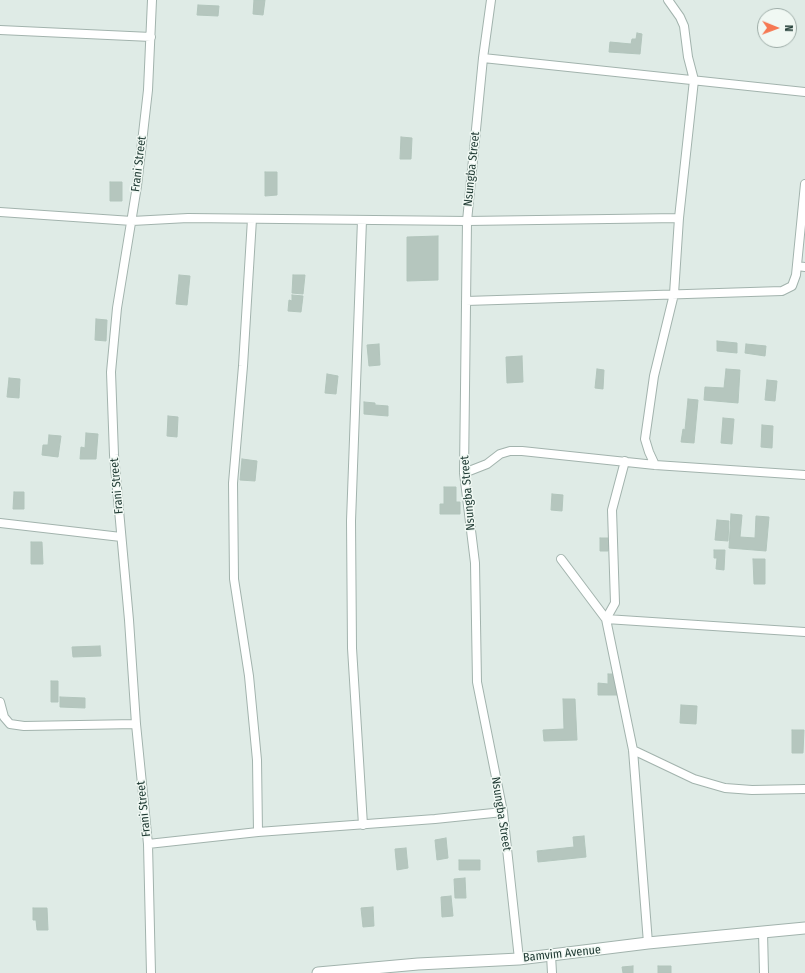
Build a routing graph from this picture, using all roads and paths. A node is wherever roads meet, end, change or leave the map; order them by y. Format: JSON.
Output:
{"nodes":[{"id":1,"x":152,"y":0,"type":"edge"},
{"id":2,"x":491,"y":0,"type":"edge"},
{"id":3,"x":668,"y":0,"type":"edge"},
{"id":4,"x":0,"y":30,"type":"edge"},
{"id":5,"x":151,"y":37,"type":"junction"},
{"id":6,"x":483,"y":58,"type":"junction"},
{"id":7,"x":694,"y":80,"type":"junction"},
{"id":8,"x":805,"y":92,"type":"edge"},
{"id":9,"x":805,"y":184,"type":"edge"},
{"id":10,"x":0,"y":212,"type":"edge"},
{"id":11,"x":679,"y":218,"type":"junction"},
{"id":12,"x":252,"y":219,"type":"junction"},
{"id":13,"x":362,"y":220,"type":"junction"},
{"id":14,"x":132,"y":221,"type":"junction"},
{"id":15,"x":467,"y":221,"type":"junction"},
{"id":16,"x":801,"y":267,"type":"edge"},
{"id":17,"x":674,"y":294,"type":"junction"},
{"id":18,"x":466,"y":301,"type":"junction"},
{"id":19,"x":625,"y":461,"type":"junction"},
{"id":20,"x":655,"y":465,"type":"junction"},
{"id":21,"x":464,"y":473,"type":"junction"},
{"id":22,"x":805,"y":475,"type":"edge"},
{"id":23,"x":0,"y":523,"type":"edge"},
{"id":24,"x":121,"y":537,"type":"junction"},
{"id":25,"x":561,"y":560,"type":"dead end"},
{"id":26,"x":606,"y":619,"type":"junction"},
{"id":27,"x":805,"y":632,"type":"edge"},
{"id":28,"x":0,"y":702,"type":"edge"},
{"id":29,"x":136,"y":724,"type":"junction"},
{"id":30,"x":633,"y":750,"type":"junction"},
{"id":31,"x":805,"y":789,"type":"edge"},
{"id":32,"x":503,"y":812,"type":"junction"},
{"id":33,"x":364,"y":825,"type":"junction"},
{"id":34,"x":258,"y":832,"type":"junction"},
{"id":35,"x":148,"y":844,"type":"junction"},
{"id":36,"x":805,"y":928,"type":"edge"},
{"id":37,"x":763,"y":932,"type":"junction"},
{"id":38,"x":648,"y":943,"type":"junction"},
{"id":39,"x":551,"y":955,"type":"junction"},
{"id":40,"x":519,"y":959,"type":"junction"},
{"id":41,"x":388,"y":970,"type":"edge"},
{"id":42,"x":151,"y":973,"type":"edge"},
{"id":43,"x":318,"y":973,"type":"edge"},
{"id":44,"x":552,"y":973,"type":"edge"},
{"id":45,"x":764,"y":973,"type":"edge"}],
"edges":[{"from":1,"to":5,"type":"street","name":"Frani Street"},
{"from":2,"to":6,"type":"street","name":"Nsungba Street"},
{"from":3,"to":7,"type":"street"},
{"from":4,"to":5,"type":"street"},
{"from":5,"to":14,"type":"street","name":"Frani Street"},
{"from":6,"to":7,"type":"street"},
{"from":6,"to":15,"type":"street","name":"Nsungba Street"},
{"from":7,"to":8,"type":"street"},
{"from":7,"to":11,"type":"street"},
{"from":9,"to":16,"type":"street"},
{"from":10,"to":14,"type":"street"},
{"from":11,"to":15,"type":"street"},
{"from":11,"to":17,"type":"street"},
{"from":12,"to":13,"type":"street"},
{"from":12,"to":14,"type":"street"},
{"from":12,"to":34,"type":"street"},
{"from":13,"to":15,"type":"street"},
{"from":13,"to":33,"type":"street"},
{"from":14,"to":24,"type":"street","name":"Frani Street"},
{"from":15,"to":18,"type":"street","name":"Nsungba Street"},
{"from":16,"to":17,"type":"street"},
{"from":17,"to":18,"type":"street"},
{"from":17,"to":20,"type":"street"},
{"from":18,"to":21,"type":"street","name":"Nsungba Street"},
{"from":19,"to":20,"type":"street"},
{"from":19,"to":21,"type":"street"},
{"from":19,"to":26,"type":"street"},
{"from":20,"to":22,"type":"street"},
{"from":21,"to":32,"type":"street","name":"Nsungba Street"},
{"from":23,"to":24,"type":"street"},
{"from":24,"to":29,"type":"street","name":"Frani Street"},
{"from":25,"to":26,"type":"street"},
{"from":26,"to":27,"type":"street"},
{"from":26,"to":30,"type":"street"},
{"from":28,"to":29,"type":"street"},
{"from":29,"to":35,"type":"street","name":"Frani Street"},
{"from":30,"to":31,"type":"street"},
{"from":30,"to":38,"type":"street"},
{"from":32,"to":33,"type":"street"},
{"from":32,"to":40,"type":"street","name":"Nsungba Street"},
{"from":33,"to":34,"type":"street"},
{"from":34,"to":35,"type":"street"},
{"from":35,"to":42,"type":"street","name":"Frani Street"},
{"from":36,"to":37,"type":"street","name":"Bamvim Avenue"},
{"from":37,"to":38,"type":"street","name":"Bamvim Avenue"},
{"from":37,"to":45,"type":"street"},
{"from":38,"to":39,"type":"street","name":"Bamvim Avenue"},
{"from":39,"to":40,"type":"street","name":"Bamvim Avenue"},
{"from":39,"to":44,"type":"street"},
{"from":40,"to":41,"type":"street","name":"Bamvim Avenue"},
{"from":41,"to":43,"type":"street","name":"Bamvim Avenue"}]}
